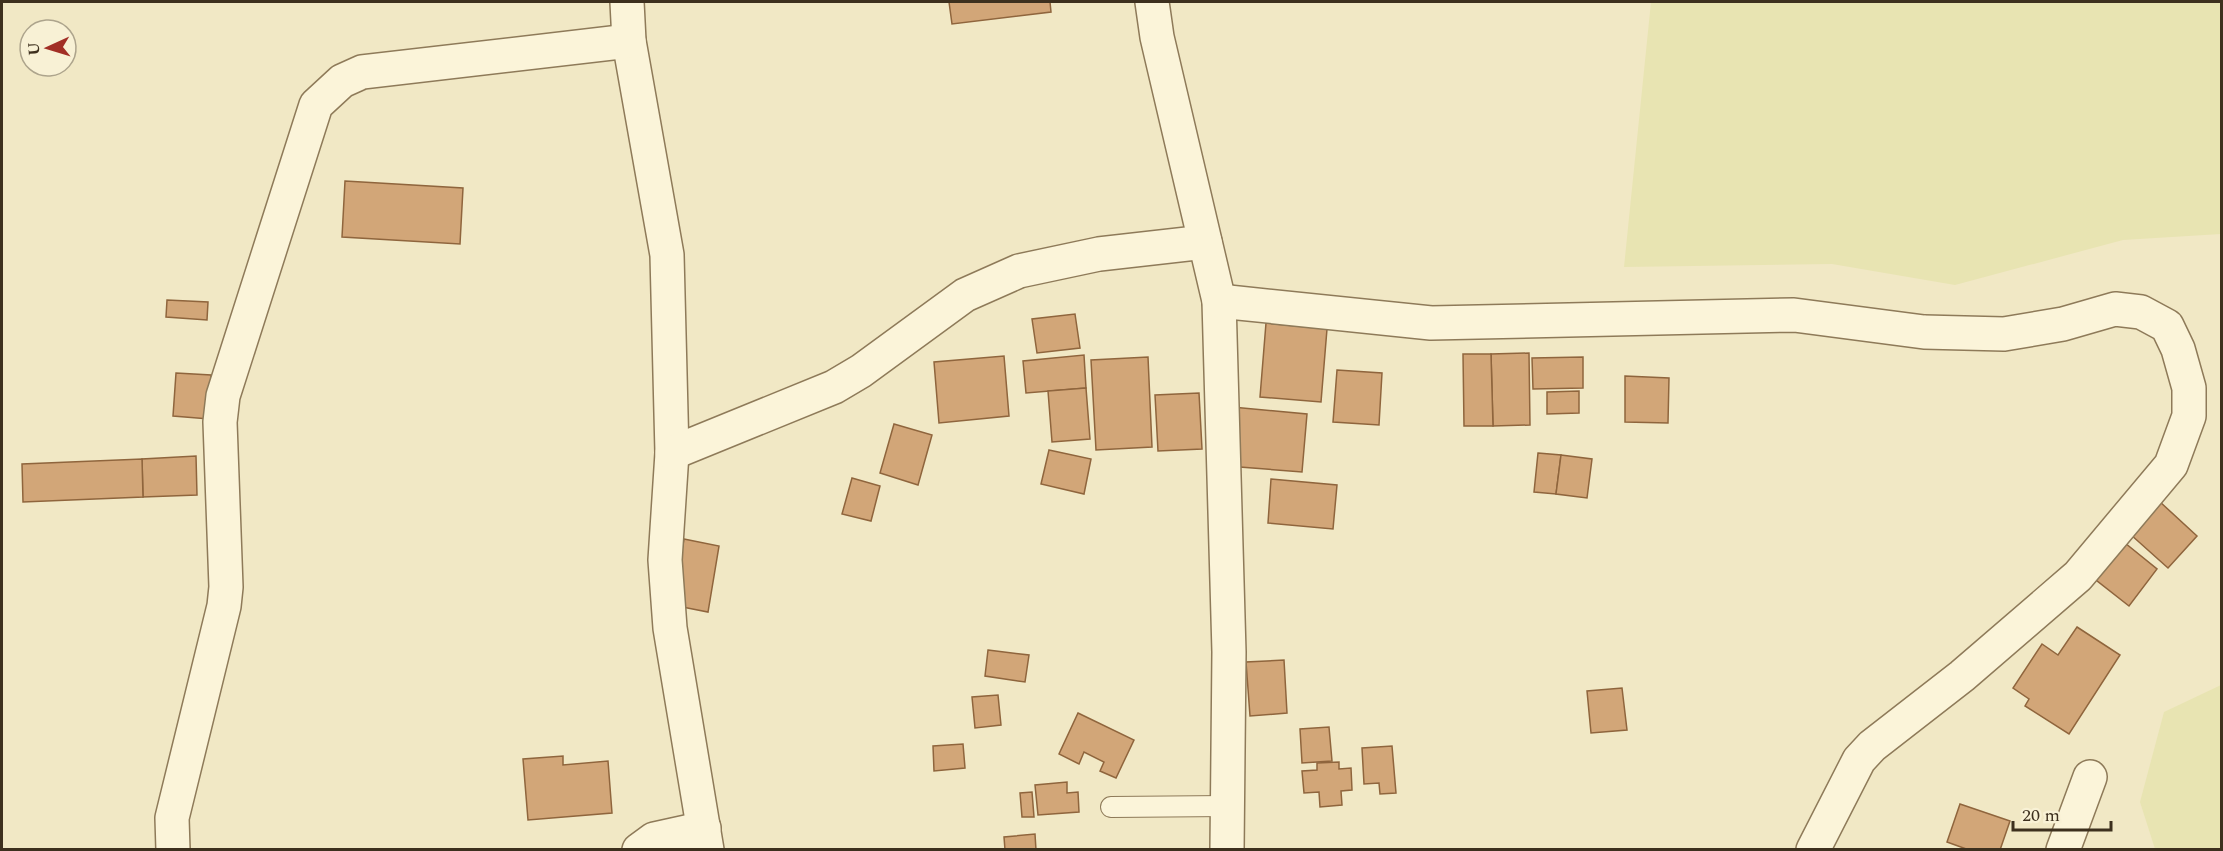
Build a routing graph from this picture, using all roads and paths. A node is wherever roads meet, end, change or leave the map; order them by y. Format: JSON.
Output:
{"nodes":[{"id":1,"x":627,"y":2,"type":"edge"},
{"id":2,"x":1152,"y":2,"type":"edge"},
{"id":3,"x":629,"y":41,"type":"junction"},
{"id":4,"x":1205,"y":242,"type":"junction"},
{"id":5,"x":1219,"y":301,"type":"junction"},
{"id":6,"x":672,"y":453,"type":"junction"},
{"id":7,"x":2090,"y":777,"type":"dead end"},
{"id":8,"x":1227,"y":806,"type":"junction"},
{"id":9,"x":1111,"y":807,"type":"dead end"},
{"id":10,"x":705,"y":839,"type":"edge"},
{"id":11,"x":173,"y":849,"type":"edge"},
{"id":12,"x":639,"y":849,"type":"edge"},
{"id":13,"x":1227,"y":849,"type":"edge"},
{"id":14,"x":1813,"y":849,"type":"edge"},
{"id":15,"x":2063,"y":849,"type":"edge"}],
"edges":[{"from":1,"to":3,"type":"street"},
{"from":2,"to":4,"type":"street"},
{"from":3,"to":6,"type":"street"},
{"from":3,"to":11,"type":"street"},
{"from":4,"to":5,"type":"street"},
{"from":4,"to":6,"type":"street"},
{"from":5,"to":8,"type":"street"},
{"from":5,"to":14,"type":"street"},
{"from":6,"to":10,"type":"street"},
{"from":7,"to":15,"type":"street"},
{"from":8,"to":9,"type":"lane"},
{"from":8,"to":13,"type":"street"},
{"from":10,"to":12,"type":"street"}]}
